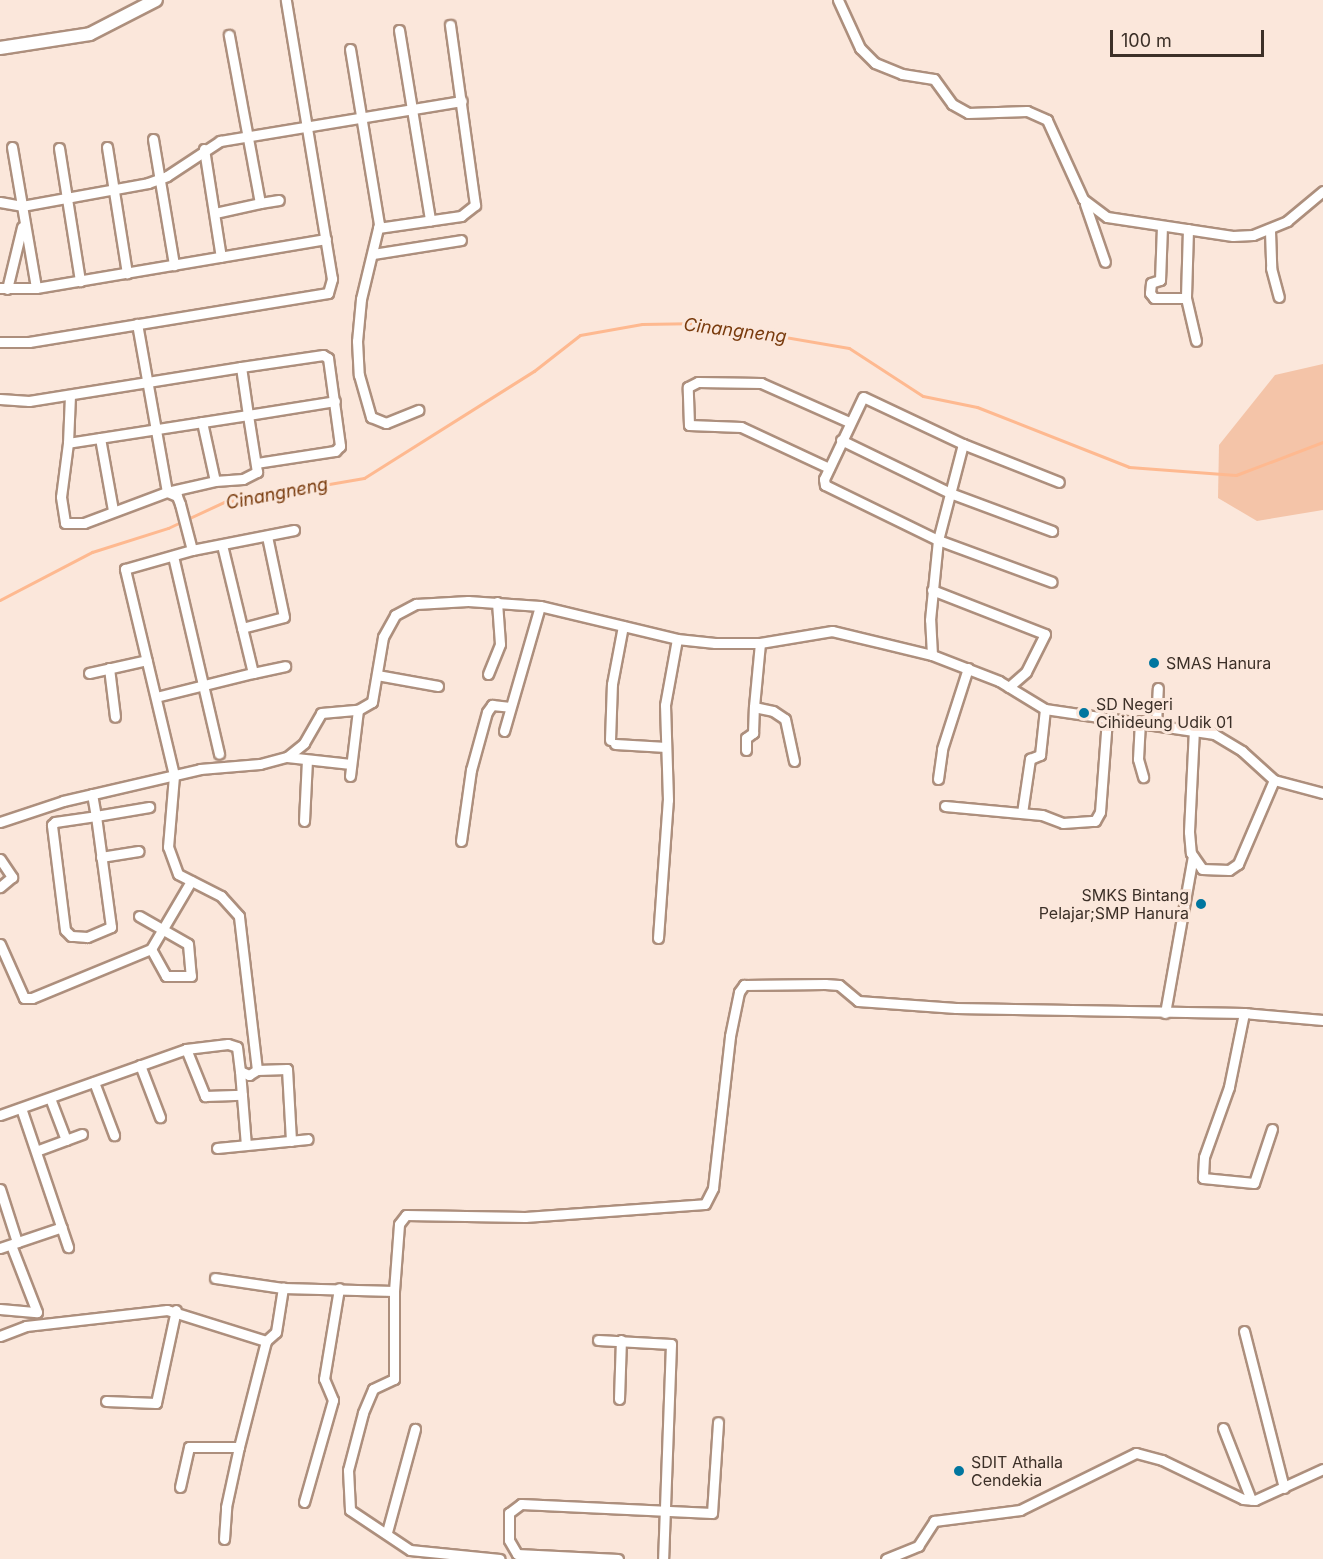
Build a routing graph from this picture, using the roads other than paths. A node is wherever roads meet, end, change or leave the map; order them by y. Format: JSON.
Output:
{"nodes":[{"id":1,"x":156,"y":0,"type":"edge"},
{"id":2,"x":286,"y":0,"type":"edge"},
{"id":3,"x":838,"y":0,"type":"edge"},
{"id":4,"x":450,"y":26,"type":"dead end"},
{"id":5,"x":399,"y":30,"type":"dead end"},
{"id":6,"x":230,"y":35,"type":"dead end"},
{"id":7,"x":0,"y":48,"type":"edge"},
{"id":8,"x":350,"y":49,"type":"dead end"},
{"id":9,"x":462,"y":101,"type":"junction"},
{"id":10,"x":414,"y":110,"type":"junction"},
{"id":11,"x":363,"y":118,"type":"junction"},
{"id":12,"x":307,"y":128,"type":"junction"},
{"id":13,"x":250,"y":137,"type":"junction"},
{"id":14,"x":153,"y":139,"type":"dead end"},
{"id":15,"x":12,"y":147,"type":"dead end"},
{"id":16,"x":107,"y":147,"type":"dead end"},
{"id":17,"x":59,"y":148,"type":"dead end"},
{"id":18,"x":204,"y":149,"type":"junction"},
{"id":19,"x":160,"y":180,"type":"junction"},
{"id":20,"x":112,"y":189,"type":"junction"},
{"id":21,"x":1323,"y":191,"type":"edge"},
{"id":22,"x":67,"y":196,"type":"junction"},
{"id":23,"x":1083,"y":199,"type":"junction"},
{"id":24,"x":279,"y":200,"type":"dead end"},
{"id":25,"x":0,"y":202,"type":"edge"},
{"id":26,"x":260,"y":203,"type":"junction"},
{"id":27,"x":22,"y":206,"type":"junction"},
{"id":28,"x":215,"y":213,"type":"junction"},
{"id":29,"x":430,"y":220,"type":"junction"},
{"id":30,"x":23,"y":223,"type":"junction"},
{"id":31,"x":1162,"y":226,"type":"junction"},
{"id":32,"x":378,"y":228,"type":"junction"},
{"id":33,"x":1188,"y":230,"type":"junction"},
{"id":34,"x":1270,"y":231,"type":"junction"},
{"id":35,"x":326,"y":239,"type":"junction"},
{"id":36,"x":461,"y":240,"type":"dead end"},
{"id":37,"x":373,"y":254,"type":"junction"},
{"id":38,"x":221,"y":257,"type":"junction"},
{"id":39,"x":1105,"y":262,"type":"dead end"},
{"id":40,"x":174,"y":265,"type":"junction"},
{"id":41,"x":127,"y":273,"type":"junction"},
{"id":42,"x":80,"y":281,"type":"junction"},
{"id":43,"x":4,"y":288,"type":"edge"},
{"id":44,"x":36,"y":288,"type":"junction"},
{"id":45,"x":1279,"y":297,"type":"dead end"},
{"id":46,"x":1186,"y":298,"type":"junction"},
{"id":47,"x":137,"y":324,"type":"junction"},
{"id":48,"x":1196,"y":341,"type":"dead end"},
{"id":49,"x":0,"y":342,"type":"edge"},
{"id":50,"x":241,"y":367,"type":"junction"},
{"id":51,"x":147,"y":381,"type":"junction"},
{"id":52,"x":70,"y":395,"type":"junction"},
{"id":53,"x":0,"y":399,"type":"edge"},
{"id":54,"x":335,"y":401,"type":"junction"},
{"id":55,"x":418,"y":410,"type":"dead end"},
{"id":56,"x":248,"y":415,"type":"junction"},
{"id":57,"x":202,"y":422,"type":"junction"},
{"id":58,"x":849,"y":423,"type":"junction"},
{"id":59,"x":155,"y":429,"type":"junction"},
{"id":60,"x":100,"y":438,"type":"junction"},
{"id":61,"x":841,"y":440,"type":"junction"},
{"id":62,"x":68,"y":443,"type":"junction"},
{"id":63,"x":963,"y":444,"type":"junction"},
{"id":64,"x":257,"y":463,"type":"junction"},
{"id":65,"x":829,"y":468,"type":"junction"},
{"id":66,"x":215,"y":481,"type":"junction"},
{"id":67,"x":1059,"y":482,"type":"dead end"},
{"id":68,"x":167,"y":492,"type":"junction"},
{"id":69,"x":950,"y":493,"type":"junction"},
{"id":70,"x":113,"y":510,"type":"junction"},
{"id":71,"x":294,"y":530,"type":"dead end"},
{"id":72,"x":1052,"y":531,"type":"dead end"},
{"id":73,"x":267,"y":536,"type":"junction"},
{"id":74,"x":938,"y":540,"type":"junction"},
{"id":75,"x":222,"y":545,"type":"junction"},
{"id":76,"x":192,"y":550,"type":"junction"},
{"id":77,"x":173,"y":556,"type":"junction"},
{"id":78,"x":1053,"y":582,"type":"dead end"},
{"id":79,"x":932,"y":590,"type":"junction"},
{"id":80,"x":498,"y":602,"type":"junction"},
{"id":81,"x":540,"y":606,"type":"junction"},
{"id":82,"x":622,"y":626,"type":"junction"},
{"id":83,"x":242,"y":628,"type":"junction"},
{"id":84,"x":677,"y":639,"type":"junction"},
{"id":85,"x":760,"y":643,"type":"junction"},
{"id":86,"x":932,"y":655,"type":"junction"},
{"id":87,"x":147,"y":660,"type":"junction"},
{"id":88,"x":285,"y":666,"type":"dead end"},
{"id":89,"x":109,"y":668,"type":"junction"},
{"id":90,"x":968,"y":668,"type":"junction"},
{"id":91,"x":89,"y":673,"type":"dead end"},
{"id":92,"x":253,"y":673,"type":"junction"},
{"id":93,"x":488,"y":674,"type":"dead end"},
{"id":94,"x":377,"y":675,"type":"junction"},
{"id":95,"x":204,"y":684,"type":"junction"},
{"id":96,"x":438,"y":686,"type":"dead end"},
{"id":97,"x":1010,"y":687,"type":"junction"},
{"id":98,"x":1158,"y":688,"type":"dead end"},
{"id":99,"x":156,"y":697,"type":"junction"},
{"id":100,"x":510,"y":707,"type":"junction"},
{"id":101,"x":754,"y":707,"type":"junction"},
{"id":102,"x":1046,"y":709,"type":"junction"},
{"id":103,"x":358,"y":710,"type":"junction"},
{"id":104,"x":115,"y":717,"type":"dead end"},
{"id":105,"x":1107,"y":718,"type":"junction"},
{"id":106,"x":1140,"y":722,"type":"junction"},
{"id":107,"x":1156,"y":723,"type":"junction"},
{"id":108,"x":1194,"y":729,"type":"junction"},
{"id":109,"x":504,"y":731,"type":"dead end"},
{"id":110,"x":666,"y":747,"type":"junction"},
{"id":111,"x":746,"y":750,"type":"dead end"},
{"id":112,"x":219,"y":754,"type":"dead end"},
{"id":113,"x":287,"y":758,"type":"junction"},
{"id":114,"x":307,"y":760,"type":"junction"},
{"id":115,"x":794,"y":761,"type":"dead end"},
{"id":116,"x":351,"y":764,"type":"junction"},
{"id":117,"x":174,"y":775,"type":"junction"},
{"id":118,"x":350,"y":776,"type":"dead end"},
{"id":119,"x":1143,"y":777,"type":"dead end"},
{"id":120,"x":938,"y":779,"type":"dead end"},
{"id":121,"x":1274,"y":780,"type":"junction"},
{"id":122,"x":1323,"y":793,"type":"edge"},
{"id":123,"x":92,"y":794,"type":"junction"},
{"id":124,"x":945,"y":806,"type":"dead end"},
{"id":125,"x":149,"y":807,"type":"dead end"},
{"id":126,"x":1022,"y":813,"type":"junction"},
{"id":127,"x":96,"y":816,"type":"junction"},
{"id":128,"x":304,"y":821,"type":"dead end"},
{"id":129,"x":0,"y":822,"type":"edge"},
{"id":130,"x":460,"y":841,"type":"dead end"},
{"id":131,"x":139,"y":851,"type":"dead end"},
{"id":132,"x":1193,"y":856,"type":"junction"},
{"id":133,"x":101,"y":857,"type":"junction"},
{"id":134,"x":0,"y":860,"type":"edge"},
{"id":135,"x":191,"y":881,"type":"junction"},
{"id":136,"x":0,"y":887,"type":"edge"},
{"id":137,"x":139,"y":916,"type":"dead end"},
{"id":138,"x":164,"y":927,"type":"junction"},
{"id":139,"x":658,"y":938,"type":"dead end"},
{"id":140,"x":0,"y":944,"type":"edge"},
{"id":141,"x":151,"y":949,"type":"junction"},
{"id":142,"x":1165,"y":1013,"type":"junction"},
{"id":143,"x":1244,"y":1013,"type":"junction"},
{"id":144,"x":1323,"y":1020,"type":"edge"},
{"id":145,"x":186,"y":1049,"type":"junction"},
{"id":146,"x":140,"y":1065,"type":"junction"},
{"id":147,"x":257,"y":1070,"type":"junction"},
{"id":148,"x":240,"y":1071,"type":"junction"},
{"id":149,"x":94,"y":1082,"type":"junction"},
{"id":150,"x":242,"y":1095,"type":"junction"},
{"id":151,"x":50,"y":1098,"type":"junction"},
{"id":152,"x":21,"y":1108,"type":"junction"},
{"id":153,"x":0,"y":1115,"type":"edge"},
{"id":154,"x":160,"y":1118,"type":"dead end"},
{"id":155,"x":1272,"y":1129,"type":"dead end"},
{"id":156,"x":82,"y":1134,"type":"dead end"},
{"id":157,"x":114,"y":1135,"type":"dead end"},
{"id":158,"x":308,"y":1139,"type":"dead end"},
{"id":159,"x":66,"y":1140,"type":"junction"},
{"id":160,"x":291,"y":1140,"type":"junction"},
{"id":161,"x":246,"y":1145,"type":"junction"},
{"id":162,"x":217,"y":1148,"type":"dead end"},
{"id":163,"x":36,"y":1151,"type":"junction"},
{"id":164,"x":0,"y":1189,"type":"edge"},
{"id":165,"x":62,"y":1227,"type":"junction"},
{"id":166,"x":14,"y":1243,"type":"junction"},
{"id":167,"x":68,"y":1247,"type":"dead end"},
{"id":168,"x":0,"y":1248,"type":"edge"},
{"id":169,"x":215,"y":1278,"type":"dead end"},
{"id":170,"x":283,"y":1288,"type":"junction"},
{"id":171,"x":339,"y":1288,"type":"junction"},
{"id":172,"x":394,"y":1291,"type":"junction"},
{"id":173,"x":0,"y":1309,"type":"edge"},
{"id":174,"x":176,"y":1310,"type":"junction"},
{"id":175,"x":1244,"y":1331,"type":"dead end"},
{"id":176,"x":0,"y":1336,"type":"edge"},
{"id":177,"x":598,"y":1340,"type":"dead end"},
{"id":178,"x":621,"y":1340,"type":"junction"},
{"id":179,"x":266,"y":1341,"type":"junction"},
{"id":180,"x":619,"y":1400,"type":"dead end"},
{"id":181,"x":106,"y":1401,"type":"dead end"},
{"id":182,"x":718,"y":1422,"type":"dead end"},
{"id":183,"x":1223,"y":1428,"type":"dead end"},
{"id":184,"x":415,"y":1429,"type":"dead end"},
{"id":185,"x":239,"y":1447,"type":"junction"},
{"id":186,"x":1323,"y":1469,"type":"edge"},
{"id":187,"x":180,"y":1487,"type":"dead end"},
{"id":188,"x":1284,"y":1488,"type":"junction"},
{"id":189,"x":1251,"y":1500,"type":"junction"},
{"id":190,"x":304,"y":1502,"type":"dead end"},
{"id":191,"x":664,"y":1512,"type":"junction"},
{"id":192,"x":387,"y":1532,"type":"junction"},
{"id":193,"x":224,"y":1539,"type":"dead end"},
{"id":194,"x":567,"y":1558,"type":"edge"},
{"id":195,"x":500,"y":1559,"type":"edge"},
{"id":196,"x":615,"y":1559,"type":"edge"},
{"id":197,"x":663,"y":1559,"type":"edge"},
{"id":198,"x":886,"y":1559,"type":"edge"}],
"edges":[{"from":1,"to":7,"type":"street"},
{"from":2,"to":12,"type":"street"},
{"from":3,"to":23,"type":"street"},
{"from":4,"to":9,"type":"street"},
{"from":5,"to":10,"type":"street"},
{"from":6,"to":13,"type":"street"},
{"from":8,"to":11,"type":"street"},
{"from":9,"to":10,"type":"street"},
{"from":9,"to":29,"type":"street"},
{"from":10,"to":11,"type":"street"},
{"from":10,"to":29,"type":"street"},
{"from":11,"to":12,"type":"street"},
{"from":11,"to":32,"type":"street"},
{"from":12,"to":13,"type":"street"},
{"from":12,"to":35,"type":"street"},
{"from":13,"to":18,"type":"street"},
{"from":13,"to":26,"type":"street"},
{"from":14,"to":19,"type":"street"},
{"from":15,"to":27,"type":"street"},
{"from":16,"to":20,"type":"street"},
{"from":17,"to":22,"type":"street"},
{"from":18,"to":19,"type":"street"},
{"from":18,"to":28,"type":"street"},
{"from":19,"to":20,"type":"street"},
{"from":19,"to":40,"type":"street"},
{"from":20,"to":22,"type":"street"},
{"from":20,"to":41,"type":"street"},
{"from":21,"to":34,"type":"street"},
{"from":22,"to":27,"type":"street"},
{"from":22,"to":42,"type":"street"},
{"from":23,"to":31,"type":"street"},
{"from":23,"to":39,"type":"street"},
{"from":24,"to":26,"type":"street"},
{"from":25,"to":27,"type":"street"},
{"from":26,"to":28,"type":"street"},
{"from":27,"to":30,"type":"street"},
{"from":28,"to":38,"type":"street"},
{"from":29,"to":32,"type":"street"},
{"from":30,"to":43,"type":"street"},
{"from":30,"to":44,"type":"street"},
{"from":31,"to":33,"type":"street"},
{"from":31,"to":46,"type":"street"},
{"from":32,"to":37,"type":"street"},
{"from":33,"to":34,"type":"street"},
{"from":33,"to":46,"type":"street"},
{"from":34,"to":45,"type":"street"},
{"from":35,"to":38,"type":"street"},
{"from":35,"to":47,"type":"street"},
{"from":36,"to":37,"type":"street"},
{"from":37,"to":55,"type":"street"},
{"from":38,"to":40,"type":"street"},
{"from":40,"to":41,"type":"street"},
{"from":41,"to":42,"type":"street"},
{"from":42,"to":44,"type":"street"},
{"from":43,"to":44,"type":"street"},
{"from":46,"to":48,"type":"street"},
{"from":47,"to":49,"type":"street"},
{"from":47,"to":51,"type":"street"},
{"from":50,"to":51,"type":"street"},
{"from":50,"to":54,"type":"street"},
{"from":50,"to":56,"type":"street"},
{"from":51,"to":52,"type":"street"},
{"from":51,"to":59,"type":"street"},
{"from":52,"to":53,"type":"street"},
{"from":52,"to":62,"type":"street"},
{"from":54,"to":56,"type":"street"},
{"from":54,"to":64,"type":"street"},
{"from":56,"to":57,"type":"street"},
{"from":56,"to":64,"type":"street"},
{"from":57,"to":59,"type":"street"},
{"from":57,"to":66,"type":"street"},
{"from":58,"to":61,"type":"street"},
{"from":58,"to":63,"type":"street"},
{"from":58,"to":65,"type":"street"},
{"from":59,"to":60,"type":"street"},
{"from":59,"to":68,"type":"street"},
{"from":60,"to":62,"type":"street"},
{"from":60,"to":70,"type":"street"},
{"from":61,"to":65,"type":"street"},
{"from":61,"to":69,"type":"street"},
{"from":62,"to":70,"type":"street"},
{"from":63,"to":67,"type":"street"},
{"from":63,"to":69,"type":"street"},
{"from":64,"to":66,"type":"street"},
{"from":65,"to":74,"type":"street"},
{"from":66,"to":68,"type":"street"},
{"from":68,"to":70,"type":"street"},
{"from":68,"to":76,"type":"street"},
{"from":69,"to":72,"type":"street"},
{"from":69,"to":74,"type":"street"},
{"from":71,"to":73,"type":"street"},
{"from":73,"to":75,"type":"street"},
{"from":73,"to":83,"type":"street"},
{"from":74,"to":78,"type":"street"},
{"from":74,"to":79,"type":"street"},
{"from":75,"to":76,"type":"street"},
{"from":75,"to":83,"type":"street"},
{"from":76,"to":77,"type":"street"},
{"from":77,"to":87,"type":"street"},
{"from":77,"to":95,"type":"street"},
{"from":79,"to":86,"type":"street"},
{"from":79,"to":97,"type":"street"},
{"from":80,"to":81,"type":"street"},
{"from":80,"to":93,"type":"street"},
{"from":80,"to":94,"type":"street"},
{"from":81,"to":82,"type":"street"},
{"from":81,"to":100,"type":"street"},
{"from":82,"to":84,"type":"street"},
{"from":82,"to":110,"type":"street"},
{"from":83,"to":92,"type":"street"},
{"from":84,"to":85,"type":"street"},
{"from":84,"to":110,"type":"street"},
{"from":85,"to":86,"type":"street"},
{"from":85,"to":101,"type":"street"},
{"from":86,"to":90,"type":"street"},
{"from":87,"to":89,"type":"street"},
{"from":87,"to":99,"type":"street"},
{"from":88,"to":92,"type":"street"},
{"from":89,"to":91,"type":"street"},
{"from":89,"to":104,"type":"street"},
{"from":90,"to":97,"type":"street"},
{"from":90,"to":120,"type":"street"},
{"from":92,"to":95,"type":"street"},
{"from":94,"to":96,"type":"street"},
{"from":94,"to":103,"type":"street"},
{"from":95,"to":99,"type":"street"},
{"from":95,"to":112,"type":"street"},
{"from":97,"to":102,"type":"street"},
{"from":98,"to":107,"type":"street"},
{"from":99,"to":117,"type":"street"},
{"from":100,"to":109,"type":"street"},
{"from":100,"to":130,"type":"street"},
{"from":101,"to":111,"type":"street"},
{"from":101,"to":115,"type":"street"},
{"from":102,"to":105,"type":"street"},
{"from":102,"to":126,"type":"street"},
{"from":103,"to":113,"type":"street"},
{"from":103,"to":116,"type":"street"},
{"from":105,"to":106,"type":"street"},
{"from":105,"to":126,"type":"street"},
{"from":106,"to":107,"type":"street"},
{"from":106,"to":119,"type":"street"},
{"from":107,"to":108,"type":"street"},
{"from":108,"to":121,"type":"street"},
{"from":108,"to":132,"type":"street"},
{"from":110,"to":139,"type":"street"},
{"from":113,"to":114,"type":"street"},
{"from":113,"to":117,"type":"street"},
{"from":114,"to":116,"type":"street"},
{"from":114,"to":128,"type":"street"},
{"from":116,"to":118,"type":"street"},
{"from":117,"to":123,"type":"street"},
{"from":117,"to":135,"type":"street"},
{"from":121,"to":122,"type":"street"},
{"from":121,"to":132,"type":"street"},
{"from":123,"to":127,"type":"street"},
{"from":123,"to":129,"type":"street"},
{"from":124,"to":126,"type":"street"},
{"from":125,"to":127,"type":"street"},
{"from":127,"to":133,"type":"street"},
{"from":127,"to":133,"type":"street"},
{"from":131,"to":133,"type":"street"},
{"from":132,"to":142,"type":"street"},
{"from":134,"to":136,"type":"street"},
{"from":135,"to":138,"type":"street"},
{"from":135,"to":147,"type":"street"},
{"from":137,"to":138,"type":"street"},
{"from":138,"to":141,"type":"street"},
{"from":138,"to":141,"type":"street"},
{"from":140,"to":141,"type":"street"},
{"from":142,"to":143,"type":"street"},
{"from":142,"to":172,"type":"street"},
{"from":143,"to":144,"type":"street"},
{"from":143,"to":155,"type":"street"},
{"from":145,"to":146,"type":"street"},
{"from":145,"to":148,"type":"street"},
{"from":145,"to":150,"type":"street"},
{"from":146,"to":149,"type":"street"},
{"from":146,"to":154,"type":"street"},
{"from":147,"to":148,"type":"street"},
{"from":147,"to":160,"type":"street"},
{"from":148,"to":150,"type":"street"},
{"from":149,"to":151,"type":"street"},
{"from":149,"to":157,"type":"street"},
{"from":150,"to":161,"type":"street"},
{"from":151,"to":152,"type":"street"},
{"from":151,"to":159,"type":"street"},
{"from":152,"to":153,"type":"street"},
{"from":152,"to":163,"type":"street"},
{"from":156,"to":159,"type":"street"},
{"from":158,"to":160,"type":"street"},
{"from":159,"to":163,"type":"street"},
{"from":160,"to":161,"type":"street"},
{"from":161,"to":162,"type":"street"},
{"from":163,"to":165,"type":"street"},
{"from":164,"to":166,"type":"street"},
{"from":165,"to":166,"type":"street"},
{"from":165,"to":167,"type":"street"},
{"from":166,"to":168,"type":"street"},
{"from":166,"to":173,"type":"street"},
{"from":169,"to":170,"type":"street"},
{"from":170,"to":171,"type":"street"},
{"from":170,"to":179,"type":"street"},
{"from":171,"to":172,"type":"street"},
{"from":171,"to":190,"type":"street"},
{"from":172,"to":192,"type":"street"},
{"from":174,"to":176,"type":"street"},
{"from":174,"to":179,"type":"street"},
{"from":174,"to":181,"type":"street"},
{"from":175,"to":188,"type":"street"},
{"from":177,"to":178,"type":"street"},
{"from":178,"to":180,"type":"street"},
{"from":178,"to":191,"type":"street"},
{"from":179,"to":185,"type":"street"},
{"from":182,"to":191,"type":"street"},
{"from":183,"to":189,"type":"street"},
{"from":184,"to":192,"type":"street"},
{"from":185,"to":187,"type":"street"},
{"from":185,"to":193,"type":"street"},
{"from":186,"to":188,"type":"street"},
{"from":188,"to":189,"type":"street"},
{"from":189,"to":198,"type":"street"},
{"from":191,"to":194,"type":"street"},
{"from":191,"to":197,"type":"street"},
{"from":192,"to":195,"type":"street"},
{"from":194,"to":196,"type":"street"}]}
